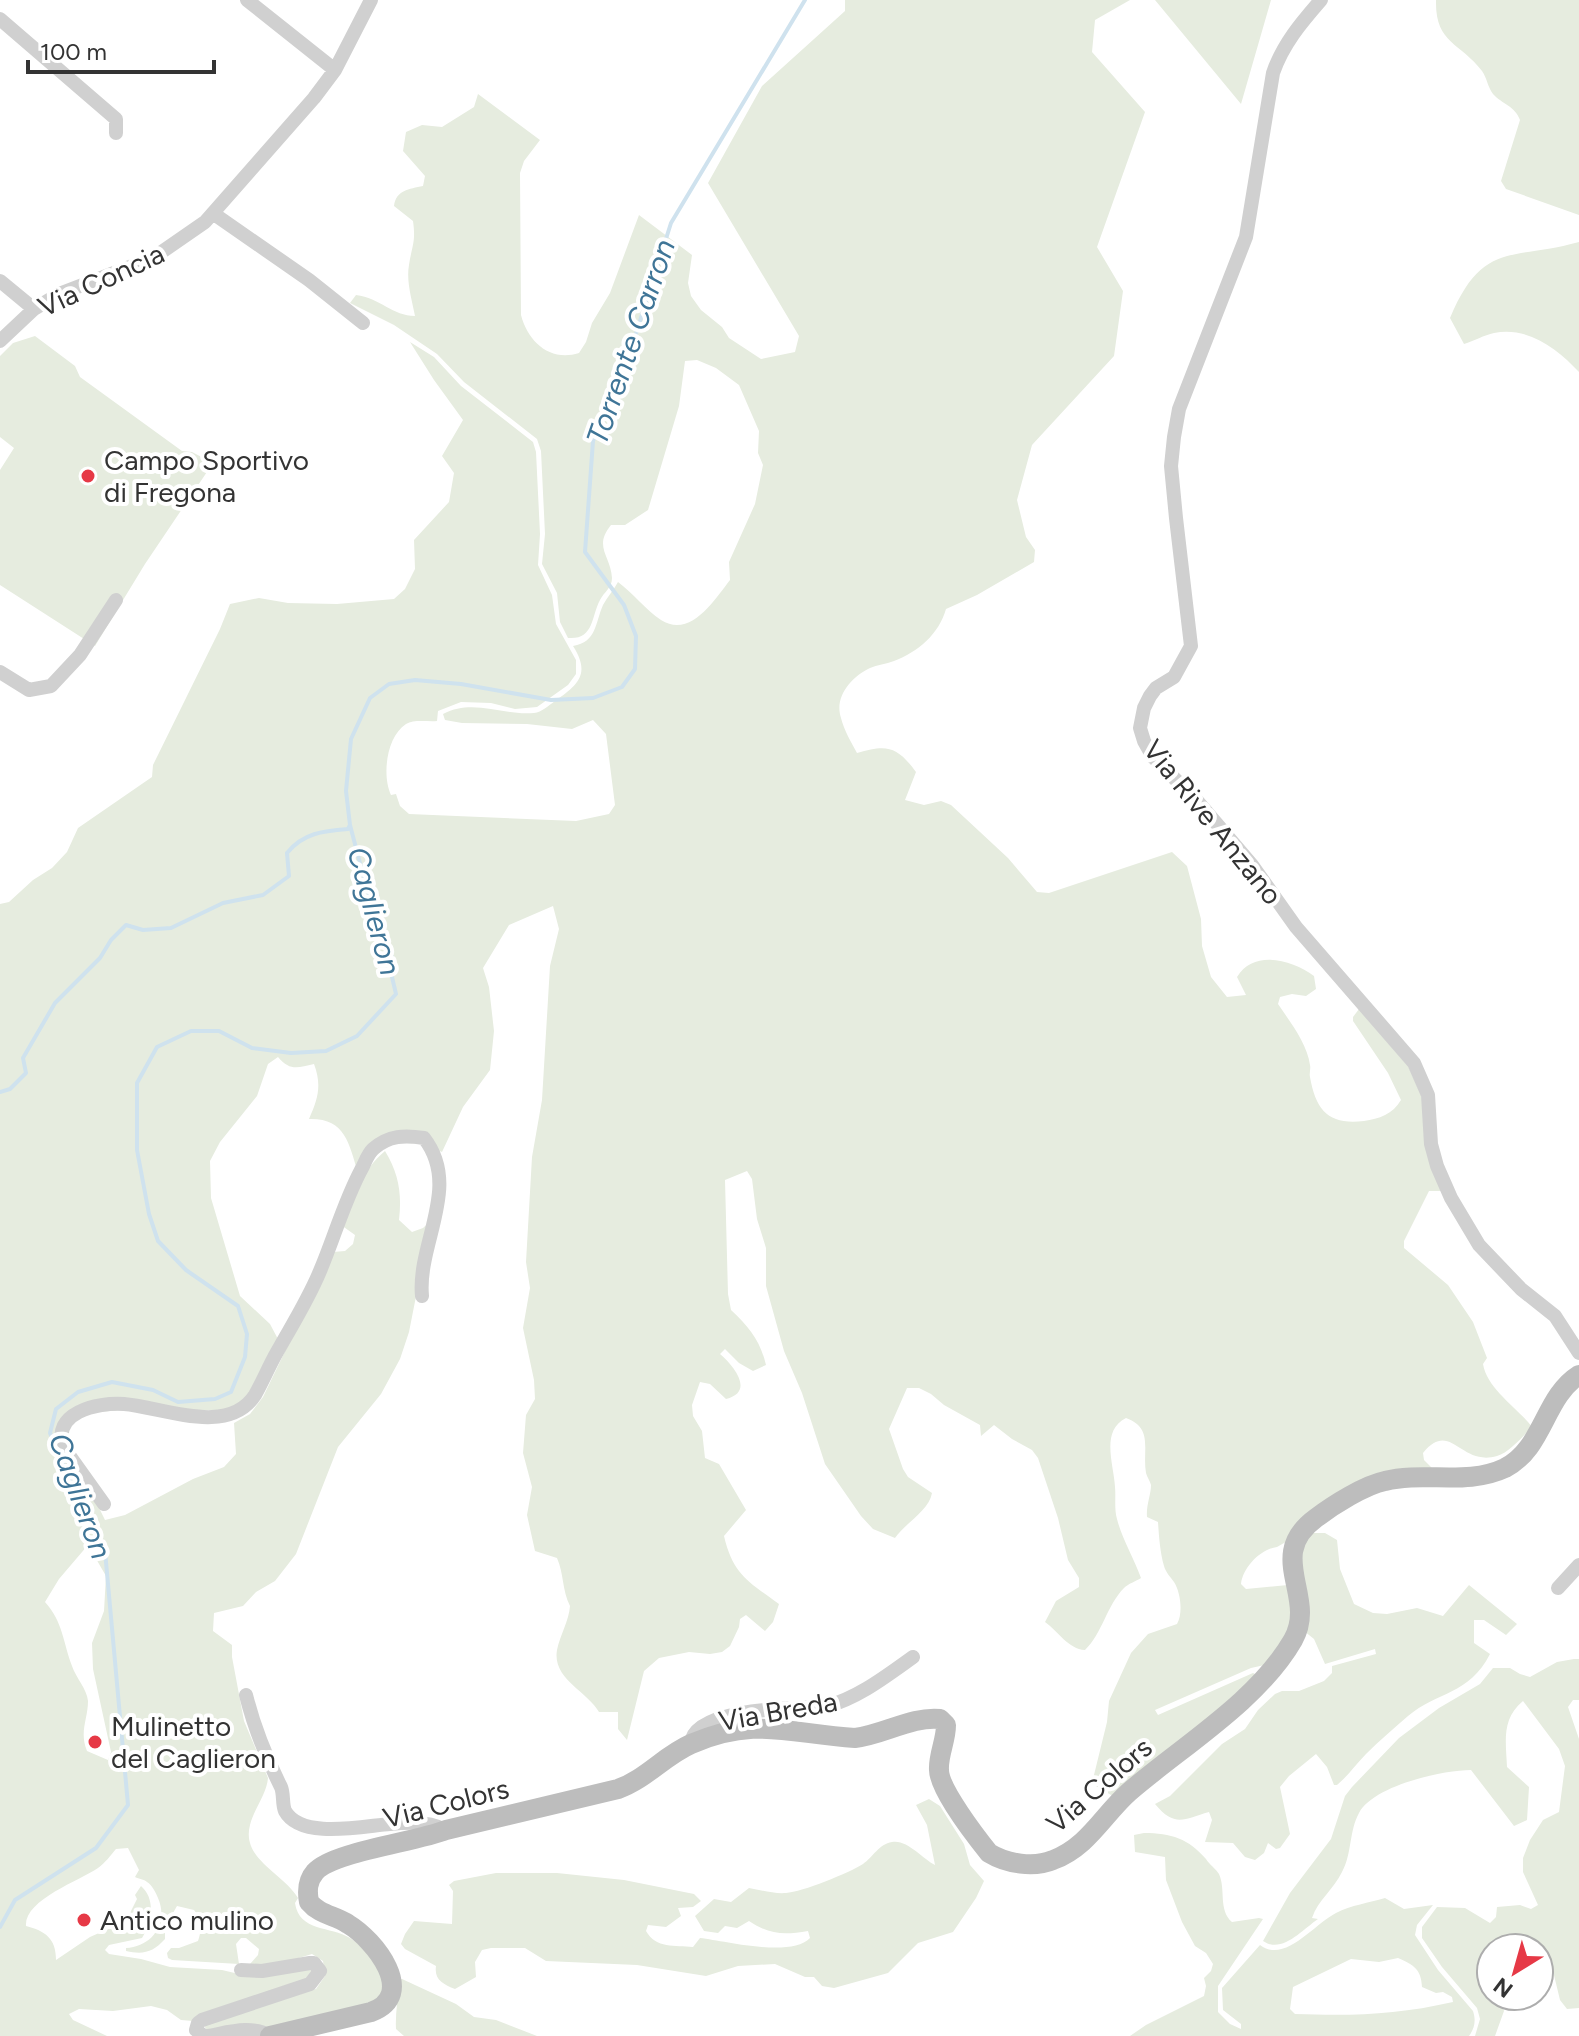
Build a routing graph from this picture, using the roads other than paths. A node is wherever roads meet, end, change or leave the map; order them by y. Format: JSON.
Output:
{"nodes":[{"id":1,"x":247,"y":0,"type":"edge"},
{"id":2,"x":371,"y":0,"type":"edge"},
{"id":3,"x":1321,"y":0,"type":"edge"},
{"id":4,"x":0,"y":19,"type":"edge"},
{"id":5,"x":335,"y":70,"type":"junction"},
{"id":6,"x":116,"y":133,"type":"dead end"},
{"id":7,"x":210,"y":218,"type":"junction"},
{"id":8,"x":0,"y":281,"type":"edge"},
{"id":9,"x":34,"y":309,"type":"junction"},
{"id":10,"x":363,"y":323,"type":"dead end"},
{"id":11,"x":0,"y":341,"type":"edge"},
{"id":12,"x":116,"y":600,"type":"dead end"},
{"id":13,"x":0,"y":672,"type":"edge"},
{"id":14,"x":422,"y":1296,"type":"dead end"},
{"id":15,"x":1579,"y":1353,"type":"edge"},
{"id":16,"x":1579,"y":1375,"type":"edge"},
{"id":17,"x":104,"y":1504,"type":"dead end"},
{"id":18,"x":1579,"y":1565,"type":"edge"},
{"id":19,"x":1558,"y":1588,"type":"dead end"},
{"id":20,"x":913,"y":1657,"type":"dead end"},
{"id":21,"x":246,"y":1695,"type":"dead end"},
{"id":22,"x":691,"y":1744,"type":"junction"},
{"id":23,"x":446,"y":1830,"type":"junction"},
{"id":24,"x":241,"y":1970,"type":"dead end"},
{"id":25,"x":206,"y":2036,"type":"edge"},
{"id":26,"x":271,"y":2036,"type":"edge"}],
"edges":[{"from":1,"to":5,"type":"street"},
{"from":2,"to":5,"type":"street","name":"Via Concia"},
{"from":3,"to":15,"type":"street","name":"Via Rive Anzano"},
{"from":4,"to":6,"type":"street"},
{"from":5,"to":7,"type":"street","name":"Via Concia"},
{"from":7,"to":9,"type":"street","name":"Via Concia"},
{"from":7,"to":10,"type":"street"},
{"from":8,"to":9,"type":"street"},
{"from":9,"to":11,"type":"street","name":"Via Concia"},
{"from":12,"to":13,"type":"street"},
{"from":14,"to":17,"type":"street"},
{"from":16,"to":22,"type":"street","name":"Via Colors"},
{"from":18,"to":19,"type":"street"},
{"from":20,"to":22,"type":"street","name":"Via Breda"},
{"from":21,"to":23,"type":"street"},
{"from":22,"to":23,"type":"street","name":"Via Colors"},
{"from":23,"to":26,"type":"street","name":"Via Colors"},
{"from":24,"to":25,"type":"street"},
{"from":25,"to":26,"type":"street"}]}
